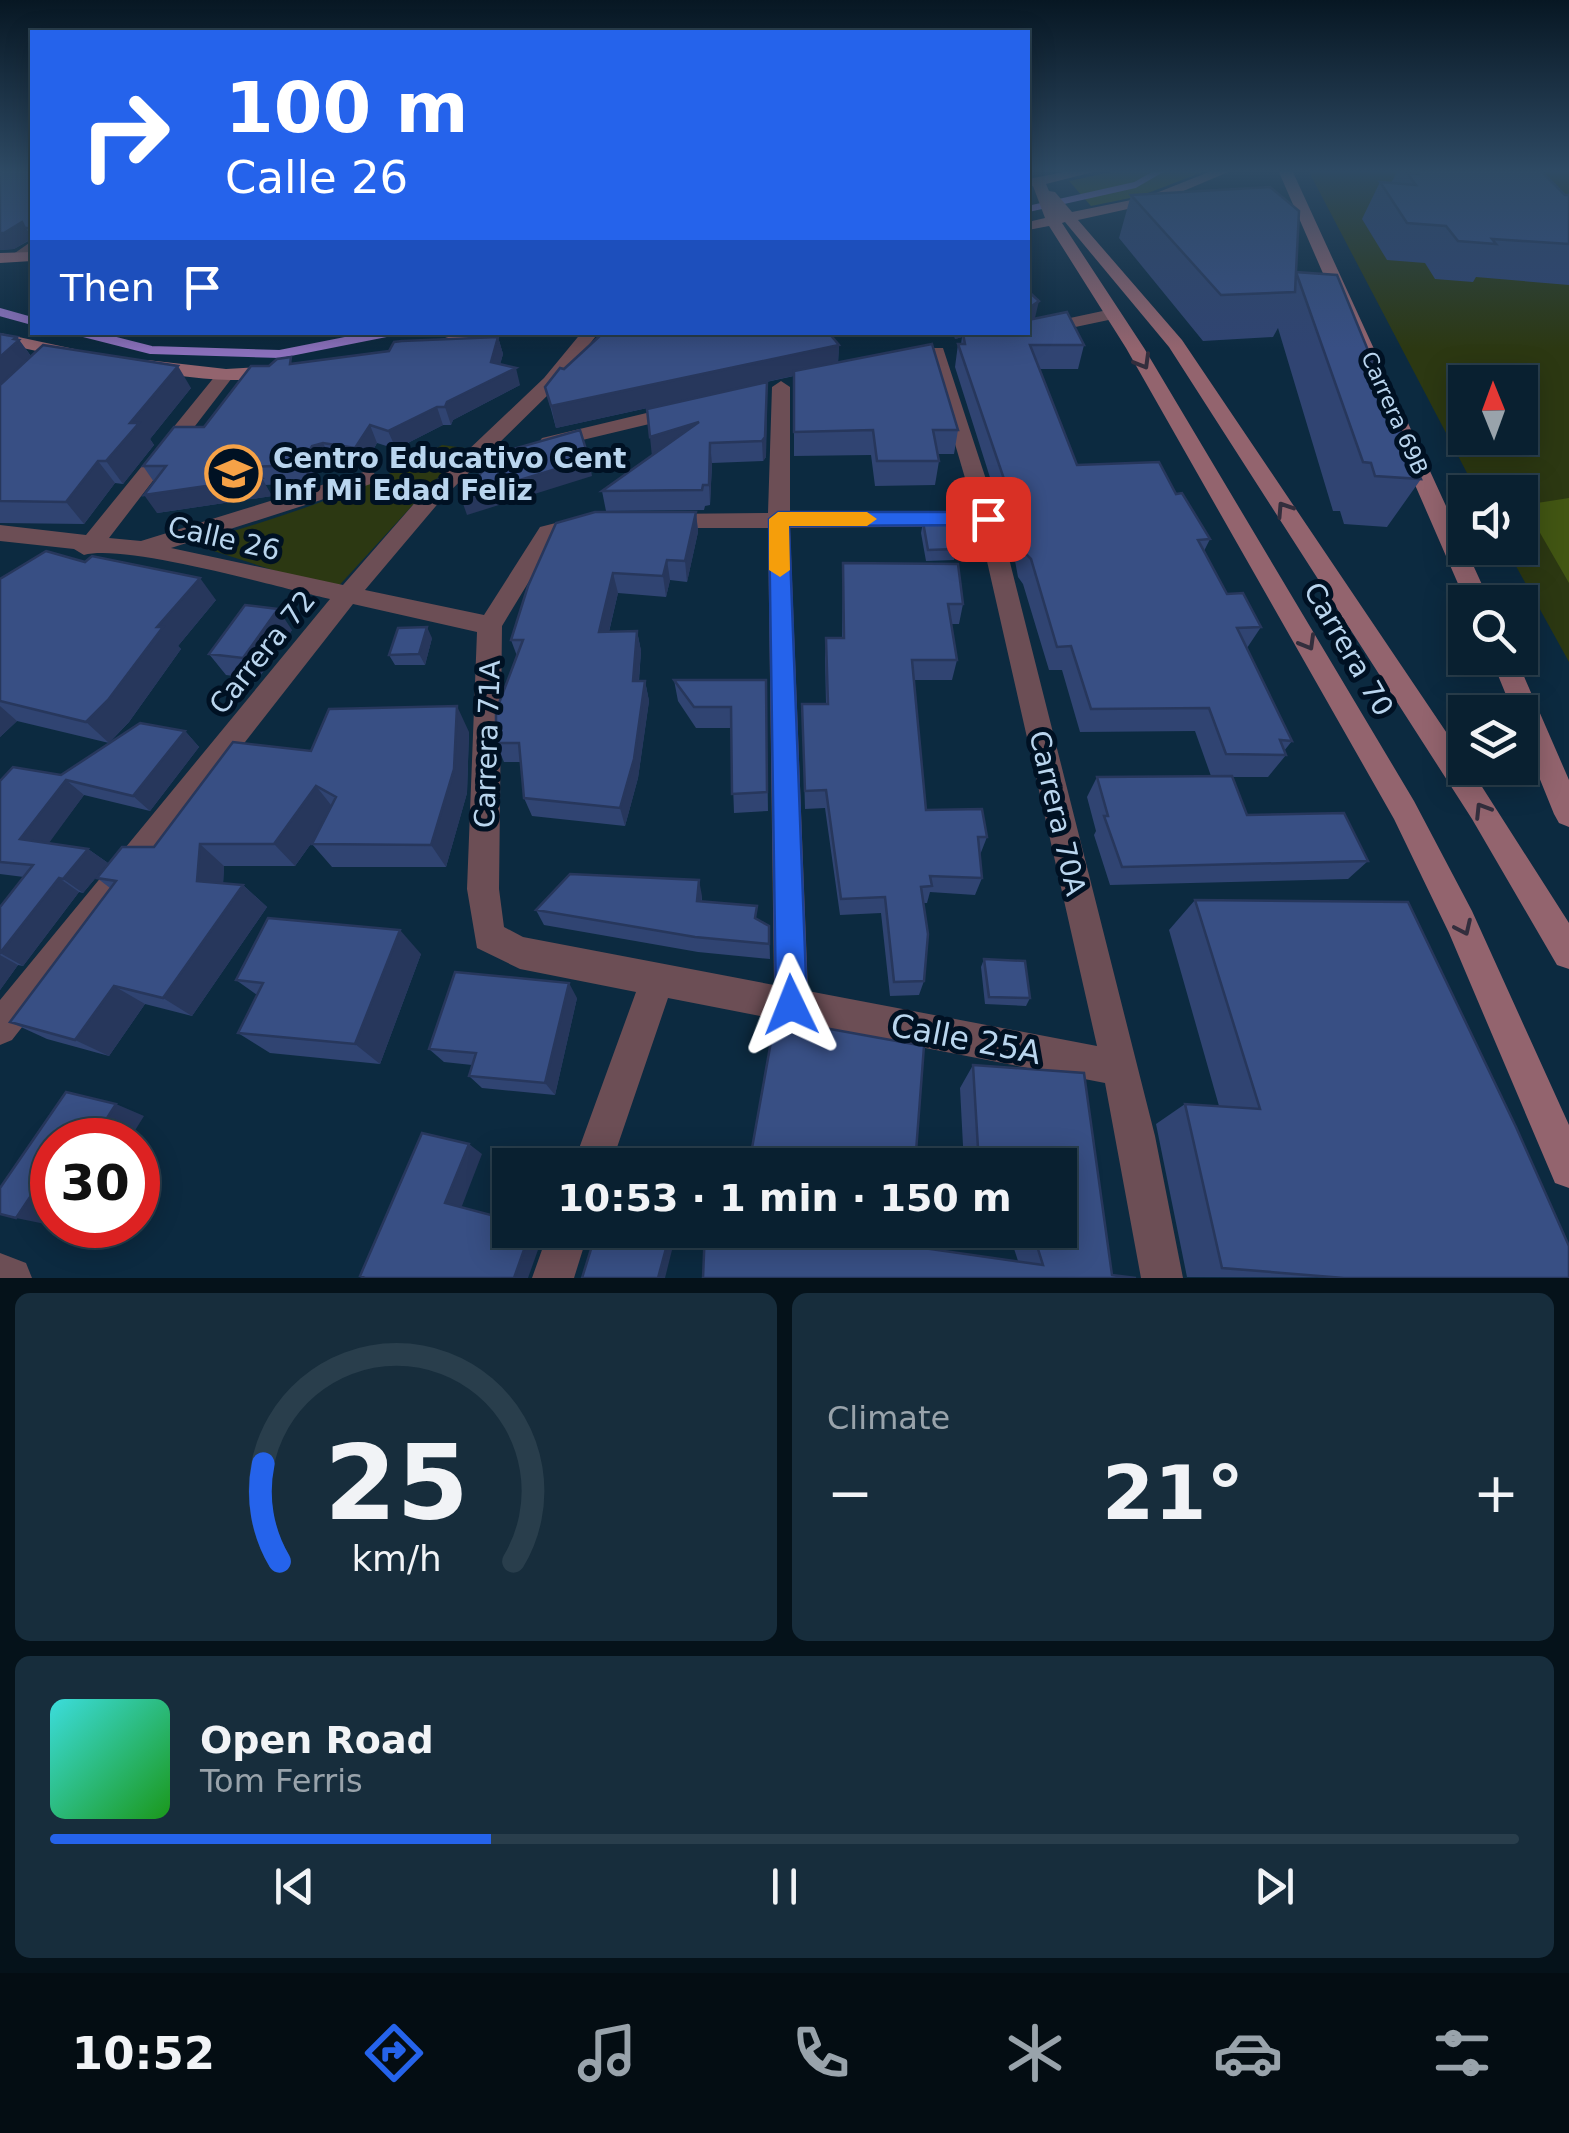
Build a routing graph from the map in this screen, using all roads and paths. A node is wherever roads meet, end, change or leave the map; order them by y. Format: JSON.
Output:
{"nodes":[{"id":1,"x":1062,"y":230,"type":"edge"},
{"id":2,"x":1068,"y":230,"type":"edge"},
{"id":3,"x":1312,"y":230,"type":"edge"},
{"id":4,"x":1112,"y":314,"type":"junction"},
{"id":5,"x":1030,"y":332,"type":"edge"},
{"id":6,"x":479,"y":335,"type":"edge"},
{"id":7,"x":590,"y":335,"type":"edge"},
{"id":8,"x":0,"y":338,"type":"edge"},
{"id":9,"x":409,"y":349,"type":"edge"},
{"id":10,"x":937,"y":352,"type":"edge"},
{"id":11,"x":96,"y":358,"type":"edge"},
{"id":12,"x":135,"y":364,"type":"edge"},
{"id":13,"x":300,"y":369,"type":"edge"},
{"id":14,"x":226,"y":374,"type":"junction"},
{"id":15,"x":780,"y":387,"type":"dead end"},
{"id":16,"x":708,"y":404,"type":"edge"},
{"id":17,"x":469,"y":461,"type":"junction"},
{"id":18,"x":366,"y":478,"type":"dead end"},
{"id":19,"x":778,"y":519,"type":"junction"},
{"id":20,"x":988,"y":519,"type":"junction"},
{"id":21,"x":639,"y":521,"type":"edge"},
{"id":22,"x":599,"y":522,"type":"edge"},
{"id":23,"x":0,"y":532,"type":"edge"},
{"id":24,"x":94,"y":541,"type":"junction"},
{"id":25,"x":140,"y":549,"type":"junction"},
{"id":26,"x":62,"y":561,"type":"edge"},
{"id":27,"x":1470,"y":585,"type":"edge"},
{"id":28,"x":345,"y":597,"type":"junction"},
{"id":29,"x":490,"y":626,"type":"junction"},
{"id":30,"x":1509,"y":675,"type":"edge"},
{"id":31,"x":1569,"y":814,"type":"edge"},
{"id":32,"x":1569,"y":953,"type":"edge"},
{"id":33,"x":520,"y":954,"type":"joint"},
{"id":34,"x":656,"y":980,"type":"junction"},
{"id":35,"x":791,"y":1005,"type":"junction"},
{"id":36,"x":0,"y":1028,"type":"edge"},
{"id":37,"x":1118,"y":1068,"type":"junction"},
{"id":38,"x":598,"y":1148,"type":"edge"},
{"id":39,"x":1569,"y":1169,"type":"edge"},
{"id":40,"x":564,"y":1248,"type":"edge"},
{"id":41,"x":0,"y":1274,"type":"edge"},
{"id":42,"x":11,"y":1278,"type":"edge"},
{"id":43,"x":553,"y":1278,"type":"edge"},
{"id":44,"x":1162,"y":1278,"type":"edge"}],
"edges":[{"from":1,"to":4,"type":"main road","name":"Carrera 70"},
{"from":32,"to":2,"type":"main road","name":"Carrera 70","one_way":true},
{"from":3,"to":27,"type":"main road","name":"Carrera 69B"},
{"from":4,"to":5,"type":"street"},
{"from":4,"to":39,"type":"main road","name":"Carrera 70","one_way":true},
{"from":6,"to":9,"type":"main road"},
{"from":7,"to":17,"type":"street","name":"Carrera 72"},
{"from":8,"to":11,"type":"main road"},
{"from":10,"to":20,"type":"street","name":"Carrera 70A"},
{"from":12,"to":14,"type":"main road"},
{"from":13,"to":14,"type":"main road"},
{"from":14,"to":24,"type":"street"},
{"from":15,"to":19,"type":"street"},
{"from":16,"to":17,"type":"street"},
{"from":17,"to":28,"type":"street","name":"Carrera 72"},
{"from":18,"to":25,"type":"street"},
{"from":19,"to":20,"type":"street"},
{"from":19,"to":21,"type":"street"},
{"from":19,"to":35,"type":"street"},
{"from":20,"to":37,"type":"street","name":"Carrera 70A"},
{"from":22,"to":29,"type":"street","name":"Carrera 71A"},
{"from":23,"to":24,"type":"street","name":"Calle 26"},
{"from":24,"to":25,"type":"street","name":"Calle 26"},
{"from":24,"to":26,"type":"street"},
{"from":25,"to":28,"type":"street","name":"Calle 26"},
{"from":28,"to":29,"type":"street","name":"Calle 26"},
{"from":28,"to":36,"type":"street","name":"Carrera 72"},
{"from":29,"to":33,"type":"street","name":"Carrera 71A"},
{"from":30,"to":31,"type":"main road"},
{"from":33,"to":34,"type":"street","name":"Calle 25A"},
{"from":34,"to":35,"type":"street","name":"Calle 25A"},
{"from":34,"to":38,"type":"street"},
{"from":35,"to":37,"type":"street","name":"Calle 25A"},
{"from":37,"to":44,"type":"street","name":"Carrera 70A"},
{"from":40,"to":43,"type":"street"},
{"from":41,"to":42,"type":"street"}]}
